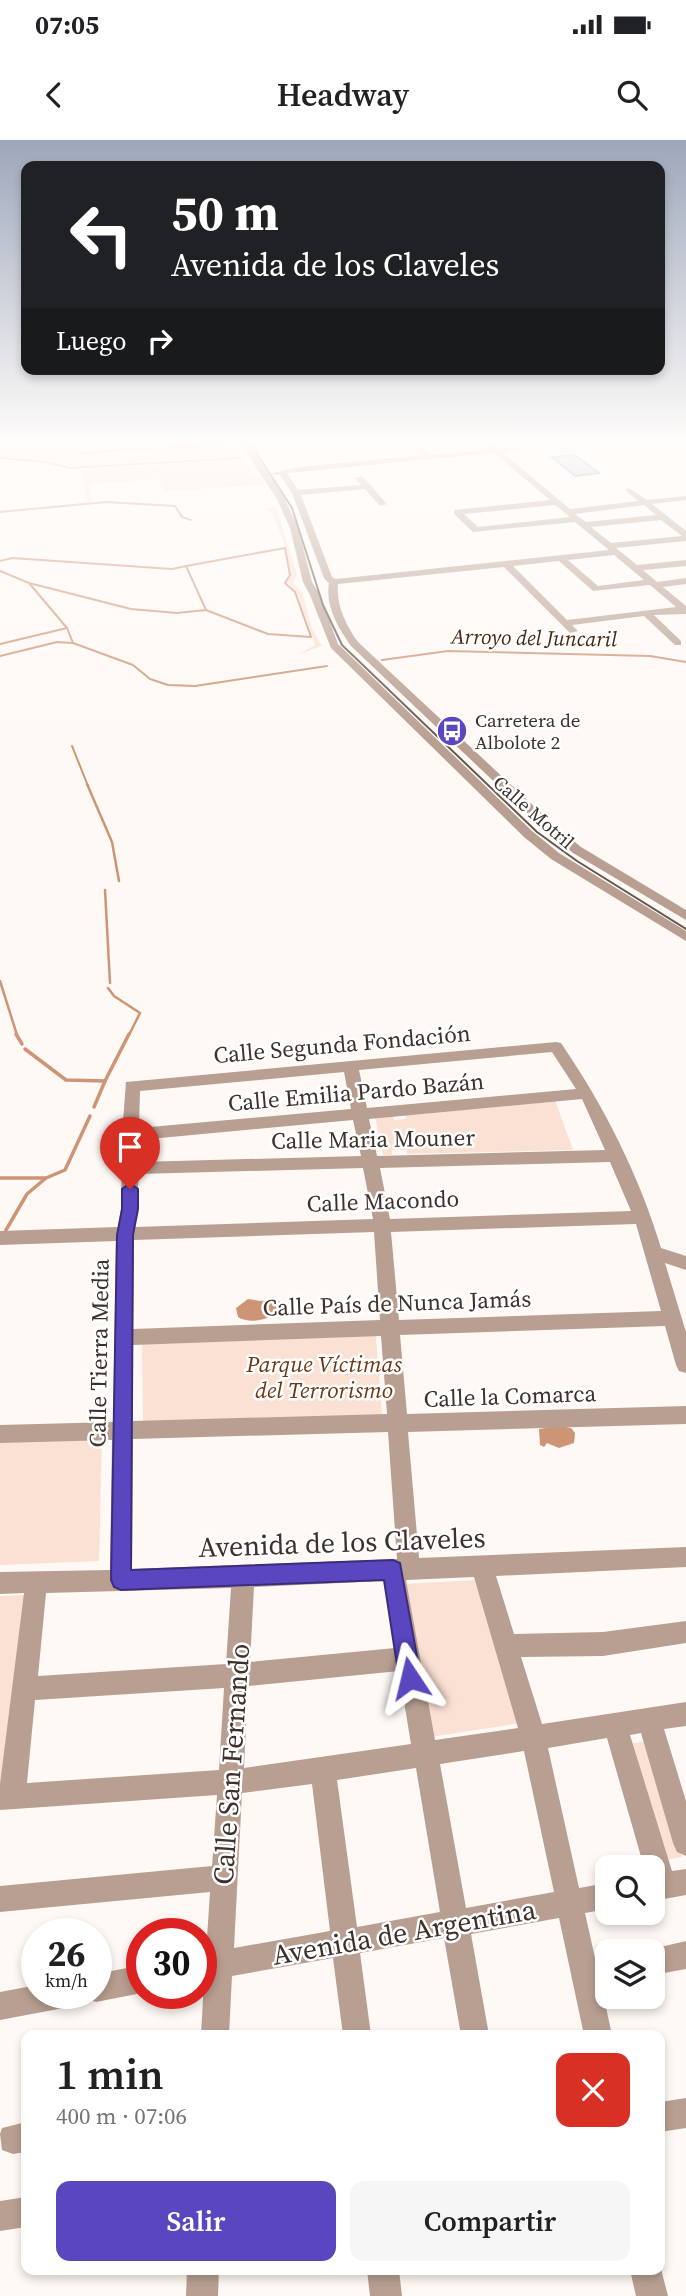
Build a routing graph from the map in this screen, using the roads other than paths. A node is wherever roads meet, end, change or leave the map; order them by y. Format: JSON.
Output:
{"nodes":[{"id":1,"x":298,"y":541,"type":"edge"},
{"id":2,"x":315,"y":541,"type":"edge"},
{"id":3,"x":602,"y":541,"type":"edge"},
{"id":4,"x":660,"y":541,"type":"edge"},
{"id":5,"x":612,"y":549,"type":"junction"},
{"id":6,"x":561,"y":558,"type":"junction"},
{"id":7,"x":686,"y":563,"type":"edge"},
{"id":8,"x":506,"y":564,"type":"junction"},
{"id":9,"x":635,"y":568,"type":"junction"},
{"id":10,"x":331,"y":581,"type":"junction"},
{"id":11,"x":686,"y":581,"type":"edge"},
{"id":12,"x":309,"y":582,"type":"junction"},
{"id":13,"x":654,"y":584,"type":"junction"},
{"id":14,"x":685,"y":610,"type":"edge"},
{"id":15,"x":646,"y":613,"type":"junction"},
{"id":16,"x":564,"y":622,"type":"junction"},
{"id":17,"x":574,"y":632,"type":"dead end"},
{"id":18,"x":678,"y":643,"type":"dead end"},
{"id":19,"x":686,"y":916,"type":"edge"},
{"id":20,"x":686,"y":937,"type":"edge"},
{"id":21,"x":350,"y":1066,"type":"junction"},
{"id":22,"x":132,"y":1086,"type":"joint"},
{"id":23,"x":587,"y":1093,"type":"junction"},
{"id":24,"x":360,"y":1115,"type":"junction"},
{"id":25,"x":130,"y":1135,"type":"junction"},
{"id":26,"x":617,"y":1156,"type":"junction"},
{"id":27,"x":370,"y":1162,"type":"junction"},
{"id":28,"x":131,"y":1168,"type":"junction"},
{"id":29,"x":643,"y":1217,"type":"junction"},
{"id":30,"x":382,"y":1225,"type":"junction"},
{"id":31,"x":125,"y":1235,"type":"junction"},
{"id":32,"x":0,"y":1238,"type":"edge"},
{"id":33,"x":653,"y":1252,"type":"junction"},
{"id":34,"x":686,"y":1264,"type":"edge"},
{"id":35,"x":390,"y":1328,"type":"junction"},
{"id":36,"x":678,"y":1329,"type":"edge"},
{"id":37,"x":124,"y":1337,"type":"junction"},
{"id":38,"x":686,"y":1366,"type":"edge"},
{"id":39,"x":686,"y":1415,"type":"edge"},
{"id":40,"x":398,"y":1423,"type":"junction"},
{"id":41,"x":123,"y":1431,"type":"junction"},
{"id":42,"x":0,"y":1434,"type":"edge"},
{"id":43,"x":686,"y":1557,"type":"edge"},
{"id":44,"x":482,"y":1567,"type":"junction"},
{"id":45,"x":401,"y":1570,"type":"junction"},
{"id":46,"x":243,"y":1577,"type":"junction"},
{"id":47,"x":121,"y":1580,"type":"junction"},
{"id":48,"x":36,"y":1582,"type":"junction"},
{"id":49,"x":0,"y":1583,"type":"edge"},
{"id":50,"x":686,"y":1632,"type":"edge"},
{"id":51,"x":506,"y":1646,"type":"junction"},
{"id":52,"x":406,"y":1659,"type":"junction"},
{"id":53,"x":237,"y":1675,"type":"junction"},
{"id":54,"x":24,"y":1689,"type":"junction"},
{"id":55,"x":686,"y":1714,"type":"edge"},
{"id":56,"x":649,"y":1719,"type":"junction"},
{"id":57,"x":615,"y":1724,"type":"junction"},
{"id":58,"x":533,"y":1736,"type":"junction"},
{"id":59,"x":425,"y":1753,"type":"junction"},
{"id":60,"x":323,"y":1770,"type":"junction"},
{"id":61,"x":230,"y":1782,"type":"junction"},
{"id":62,"x":7,"y":1796,"type":"edge"},
{"id":63,"x":686,"y":1843,"type":"edge"},
{"id":64,"x":224,"y":1878,"type":"junction"},
{"id":65,"x":667,"y":1885,"type":"edge"},
{"id":66,"x":595,"y":1898,"type":"edge"},
{"id":67,"x":0,"y":1899,"type":"edge"},
{"id":68,"x":568,"y":1903,"type":"junction"},
{"id":69,"x":217,"y":1922,"type":"edge"},
{"id":70,"x":455,"y":1923,"type":"junction"},
{"id":71,"x":345,"y":1942,"type":"junction"},
{"id":72,"x":686,"y":1955,"type":"edge"},
{"id":73,"x":665,"y":1959,"type":"edge"},
{"id":74,"x":217,"y":1965,"type":"edge"},
{"id":75,"x":595,"y":1970,"type":"edge"},
{"id":76,"x":21,"y":2002,"type":"edge"},
{"id":77,"x":0,"y":2006,"type":"edge"},
{"id":78,"x":213,"y":2009,"type":"edge"},
{"id":79,"x":597,"y":2009,"type":"edge"},
{"id":80,"x":215,"y":2030,"type":"edge"},
{"id":81,"x":356,"y":2030,"type":"edge"},
{"id":82,"x":474,"y":2030,"type":"edge"},
{"id":83,"x":597,"y":2030,"type":"edge"},
{"id":84,"x":686,"y":2113,"type":"edge"},
{"id":85,"x":665,"y":2116,"type":"edge"},
{"id":86,"x":21,"y":2213,"type":"edge"},
{"id":87,"x":0,"y":2216,"type":"edge"},
{"id":88,"x":203,"y":2275,"type":"edge"},
{"id":89,"x":384,"y":2275,"type":"edge"},
{"id":90,"x":647,"y":2275,"type":"edge"},
{"id":91,"x":202,"y":2296,"type":"edge"},
{"id":92,"x":386,"y":2296,"type":"edge"},
{"id":93,"x":652,"y":2296,"type":"edge"}],
"edges":[{"from":1,"to":12,"type":"street","name":"Calle Motril"},
{"from":2,"to":10,"type":"street","name":"Calle Motril"},
{"from":3,"to":5,"type":"street"},
{"from":4,"to":5,"type":"street"},
{"from":5,"to":6,"type":"street"},
{"from":5,"to":9,"type":"street"},
{"from":6,"to":8,"type":"street"},
{"from":6,"to":13,"type":"street"},
{"from":7,"to":9,"type":"street"},
{"from":8,"to":10,"type":"street"},
{"from":8,"to":16,"type":"street"},
{"from":9,"to":13,"type":"street"},
{"from":10,"to":12,"type":"street"},
{"from":10,"to":19,"type":"street","name":"Calle Motril"},
{"from":11,"to":13,"type":"street"},
{"from":12,"to":20,"type":"street","name":"Calle Motril"},
{"from":13,"to":14,"type":"street"},
{"from":14,"to":15,"type":"street"},
{"from":15,"to":16,"type":"street"},
{"from":15,"to":18,"type":"street"},
{"from":16,"to":17,"type":"street"},
{"from":21,"to":22,"type":"street","name":"Calle Segunda Fondación"},
{"from":21,"to":23,"type":"street","name":"Calle Segunda Fondación"},
{"from":21,"to":24,"type":"street"},
{"from":22,"to":25,"type":"street","name":"Calle Tierra Media"},
{"from":23,"to":24,"type":"street","name":"Calle Emilia Pardo Bazán"},
{"from":23,"to":26,"type":"street"},
{"from":24,"to":25,"type":"street","name":"Calle Emilia Pardo Bazán"},
{"from":24,"to":27,"type":"street"},
{"from":25,"to":28,"type":"street","name":"Calle Tierra Media"},
{"from":26,"to":27,"type":"street","name":"Calle Maria Mouner"},
{"from":26,"to":29,"type":"street"},
{"from":27,"to":28,"type":"street","name":"Calle Maria Mouner"},
{"from":27,"to":30,"type":"street"},
{"from":28,"to":31,"type":"street","name":"Calle Tierra Media"},
{"from":29,"to":30,"type":"street","name":"Calle Macondo"},
{"from":29,"to":33,"type":"street"},
{"from":30,"to":31,"type":"street","name":"Calle Macondo"},
{"from":30,"to":35,"type":"street"},
{"from":31,"to":32,"type":"street","name":"Calle Macondo"},
{"from":31,"to":37,"type":"street","name":"Calle Tierra Media"},
{"from":33,"to":34,"type":"street"},
{"from":33,"to":36,"type":"street"},
{"from":35,"to":36,"type":"street","name":"Calle País de Nunca Jamás"},
{"from":35,"to":37,"type":"street","name":"Calle País de Nunca Jamás"},
{"from":35,"to":40,"type":"street"},
{"from":36,"to":38,"type":"street"},
{"from":37,"to":41,"type":"street","name":"Calle Tierra Media"},
{"from":39,"to":40,"type":"street","name":"Calle la Comarca"},
{"from":40,"to":41,"type":"street","name":"Calle la Comarca"},
{"from":40,"to":45,"type":"street"},
{"from":41,"to":42,"type":"street","name":"Calle la Comarca"},
{"from":41,"to":47,"type":"street","name":"Calle Tierra Media"},
{"from":43,"to":44,"type":"street","name":"Avenida de los Claveles"},
{"from":44,"to":45,"type":"street","name":"Avenida de los Claveles"},
{"from":44,"to":51,"type":"street"},
{"from":45,"to":46,"type":"street","name":"Avenida de los Claveles"},
{"from":45,"to":52,"type":"street"},
{"from":46,"to":47,"type":"street","name":"Avenida de los Claveles"},
{"from":46,"to":53,"type":"street","name":"Calle San Fernando"},
{"from":47,"to":48,"type":"street","name":"Avenida de los Claveles"},
{"from":48,"to":49,"type":"street","name":"Avenida de los Claveles"},
{"from":48,"to":54,"type":"street"},
{"from":50,"to":51,"type":"street"},
{"from":51,"to":58,"type":"street"},
{"from":52,"to":53,"type":"street"},
{"from":52,"to":59,"type":"street"},
{"from":53,"to":54,"type":"street"},
{"from":53,"to":61,"type":"street","name":"Calle San Fernando"},
{"from":54,"to":62,"type":"street"},
{"from":55,"to":56,"type":"street"},
{"from":56,"to":57,"type":"street"},
{"from":56,"to":63,"type":"street"},
{"from":57,"to":58,"type":"street"},
{"from":57,"to":65,"type":"street"},
{"from":58,"to":59,"type":"street"},
{"from":58,"to":68,"type":"street"},
{"from":59,"to":60,"type":"street"},
{"from":59,"to":70,"type":"street"},
{"from":60,"to":61,"type":"street"},
{"from":60,"to":71,"type":"street"},
{"from":61,"to":62,"type":"street"},
{"from":61,"to":64,"type":"street","name":"Calle San Fernando"},
{"from":64,"to":67,"type":"street"},
{"from":64,"to":69,"type":"street","name":"Calle San Fernando"},
{"from":66,"to":68,"type":"street","name":"Avenida de Argentina"},
{"from":68,"to":70,"type":"street","name":"Avenida de Argentina"},
{"from":68,"to":75,"type":"street"},
{"from":70,"to":71,"type":"street","name":"Avenida de Argentina"},
{"from":70,"to":82,"type":"street"},
{"from":71,"to":74,"type":"street","name":"Avenida de Argentina"},
{"from":71,"to":81,"type":"street"},
{"from":72,"to":73,"type":"street"},
{"from":76,"to":77,"type":"street"},
{"from":78,"to":80,"type":"street","name":"Calle San Fernando"},
{"from":79,"to":83,"type":"street"},
{"from":84,"to":85,"type":"street"},
{"from":86,"to":87,"type":"street"},
{"from":88,"to":91,"type":"street"},
{"from":89,"to":92,"type":"street"},
{"from":90,"to":93,"type":"street"}]}
